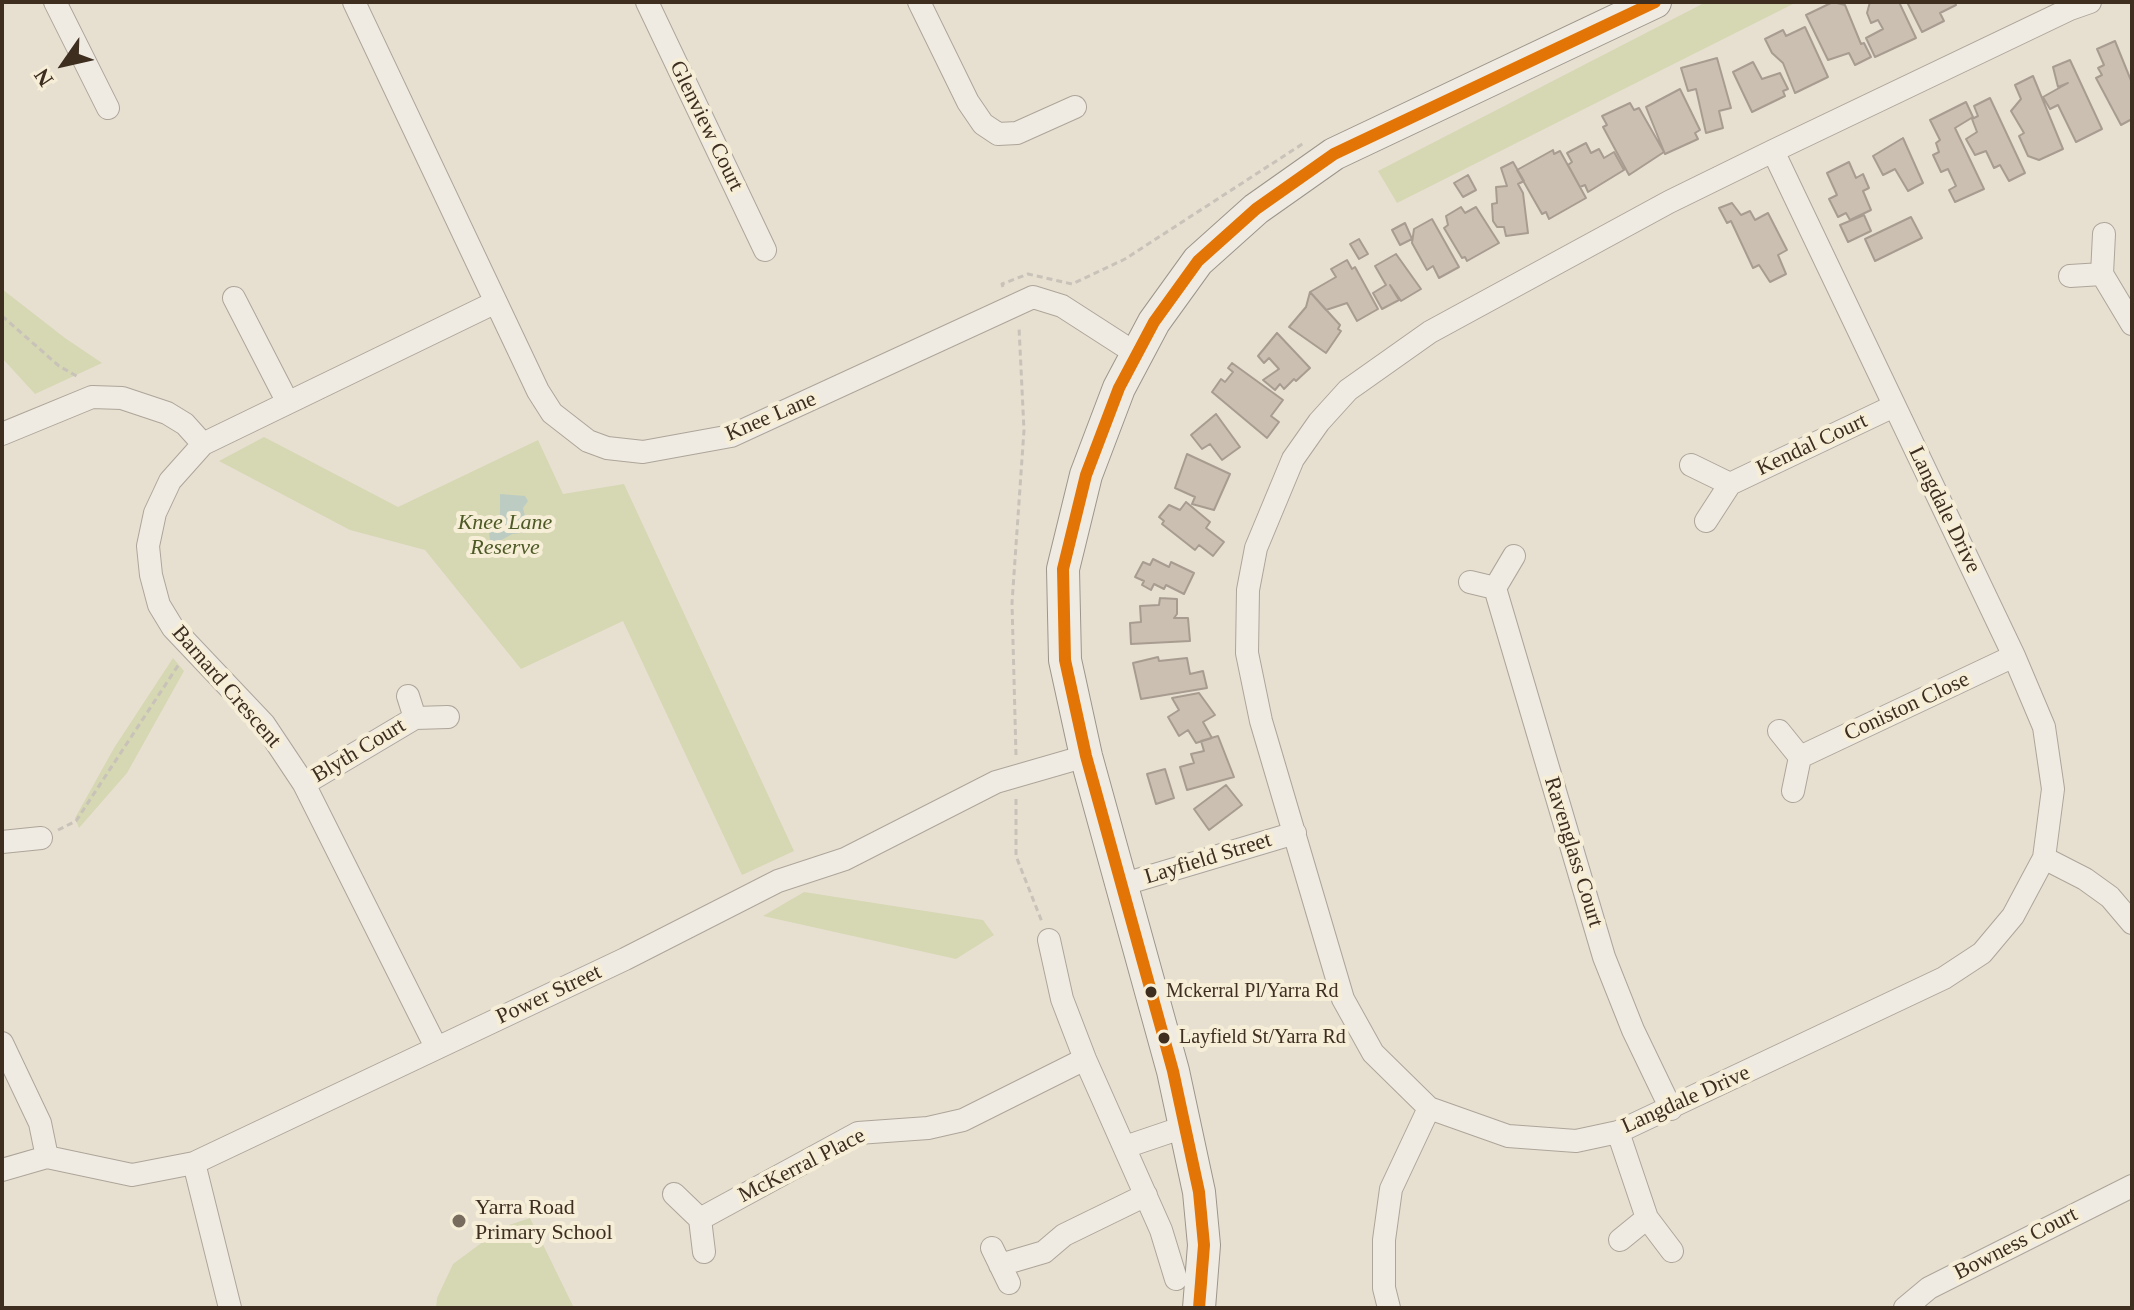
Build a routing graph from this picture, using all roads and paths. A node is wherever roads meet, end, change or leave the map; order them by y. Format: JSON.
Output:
{"nodes":[{"id":1,"x":55,"y":2,"type":"edge"},
{"id":2,"x":354,"y":2,"type":"edge"},
{"id":3,"x":647,"y":2,"type":"edge"},
{"id":4,"x":919,"y":2,"type":"edge"},
{"id":5,"x":1655,"y":2,"type":"edge"},
{"id":6,"x":2090,"y":2,"type":"edge"},
{"id":7,"x":1075,"y":107,"type":"dead end"},
{"id":8,"x":108,"y":108,"type":"dead end"},
{"id":9,"x":1305,"y":142,"type":"dead end"},
{"id":10,"x":1773,"y":151,"type":"junction"},
{"id":11,"x":2104,"y":234,"type":"dead end"},
{"id":12,"x":765,"y":250,"type":"dead end"},
{"id":13,"x":2102,"y":274,"type":"junction"},
{"id":14,"x":2070,"y":276,"type":"dead end"},
{"id":15,"x":234,"y":298,"type":"dead end"},
{"id":16,"x":496,"y":302,"type":"junction"},
{"id":17,"x":1010,"y":306,"type":"junction"},
{"id":18,"x":2,"y":316,"type":"edge"},
{"id":19,"x":2132,"y":324,"type":"edge"},
{"id":20,"x":1135,"y":353,"type":"junction"},
{"id":21,"x":92,"y":397,"type":"junction"},
{"id":22,"x":287,"y":401,"type":"junction"},
{"id":23,"x":1894,"y":406,"type":"junction"},
{"id":24,"x":2,"y":434,"type":"edge"},
{"id":25,"x":203,"y":444,"type":"junction"},
{"id":26,"x":1691,"y":465,"type":"dead end"},
{"id":27,"x":1730,"y":484,"type":"junction"},
{"id":28,"x":1706,"y":521,"type":"dead end"},
{"id":29,"x":1514,"y":556,"type":"dead end"},
{"id":30,"x":1470,"y":582,"type":"dead end"},
{"id":31,"x":1495,"y":588,"type":"junction"},
{"id":32,"x":190,"y":647,"type":"junction"},
{"id":33,"x":2014,"y":656,"type":"junction"},
{"id":34,"x":408,"y":696,"type":"dead end"},
{"id":35,"x":448,"y":717,"type":"dead end"},
{"id":36,"x":415,"y":718,"type":"junction"},
{"id":37,"x":1779,"y":731,"type":"dead end"},
{"id":38,"x":1086,"y":756,"type":"junction"},
{"id":39,"x":1800,"y":757,"type":"junction"},
{"id":40,"x":1016,"y":776,"type":"junction"},
{"id":41,"x":304,"y":784,"type":"junction"},
{"id":42,"x":1793,"y":791,"type":"dead end"},
{"id":43,"x":1295,"y":833,"type":"junction"},
{"id":44,"x":41,"y":838,"type":"joint"},
{"id":45,"x":2,"y":842,"type":"edge"},
{"id":46,"x":2044,"y":858,"type":"junction"},
{"id":47,"x":1121,"y":885,"type":"junction"},
{"id":48,"x":2132,"y":923,"type":"edge"},
{"id":49,"x":1049,"y":940,"type":"joint"},
{"id":50,"x":2,"y":1043,"type":"edge"},
{"id":51,"x":436,"y":1047,"type":"junction"},
{"id":52,"x":1085,"y":1059,"type":"junction"},
{"id":53,"x":1429,"y":1108,"type":"junction"},
{"id":54,"x":1671,"y":1109,"type":"junction"},
{"id":55,"x":1184,"y":1127,"type":"junction"},
{"id":56,"x":1618,"y":1132,"type":"junction"},
{"id":57,"x":1125,"y":1147,"type":"junction"},
{"id":58,"x":47,"y":1157,"type":"junction"},
{"id":59,"x":194,"y":1163,"type":"junction"},
{"id":60,"x":2,"y":1170,"type":"edge"},
{"id":61,"x":2132,"y":1186,"type":"edge"},
{"id":62,"x":674,"y":1194,"type":"dead end"},
{"id":63,"x":1146,"y":1195,"type":"junction"},
{"id":64,"x":1647,"y":1218,"type":"junction"},
{"id":65,"x":700,"y":1219,"type":"junction"},
{"id":66,"x":1620,"y":1240,"type":"dead end"},
{"id":67,"x":1672,"y":1251,"type":"dead end"},
{"id":68,"x":704,"y":1252,"type":"dead end"},
{"id":69,"x":1001,"y":1265,"type":"dead end"},
{"id":70,"x":1176,"y":1279,"type":"dead end"},
{"id":71,"x":230,"y":1308,"type":"edge"},
{"id":72,"x":1199,"y":1308,"type":"edge"},
{"id":73,"x":1389,"y":1308,"type":"edge"},
{"id":74,"x":1905,"y":1308,"type":"edge"}],
"edges":[{"from":1,"to":8,"type":"street"},
{"from":2,"to":16,"type":"street","name":"Knee Lane"},
{"from":3,"to":12,"type":"street","name":"Glenview Court"},
{"from":4,"to":7,"type":"street"},
{"from":5,"to":20,"type":"main road"},
{"from":6,"to":10,"type":"street","name":"Langdale Drive"},
{"from":9,"to":17,"type":"path"},
{"from":10,"to":23,"type":"street","name":"Langdale Drive"},
{"from":10,"to":43,"type":"street","name":"Langdale Drive"},
{"from":11,"to":13,"type":"street"},
{"from":13,"to":14,"type":"street"},
{"from":13,"to":19,"type":"street"},
{"from":15,"to":22,"type":"street"},
{"from":16,"to":17,"type":"street","name":"Knee Lane"},
{"from":16,"to":22,"type":"street","name":"Barnard Crescent"},
{"from":17,"to":20,"type":"street","name":"Knee Lane"},
{"from":17,"to":40,"type":"path"},
{"from":18,"to":21,"type":"path"},
{"from":20,"to":38,"type":"main road"},
{"from":21,"to":24,"type":"street"},
{"from":21,"to":25,"type":"street"},
{"from":22,"to":25,"type":"street","name":"Barnard Crescent"},
{"from":23,"to":27,"type":"street","name":"Kendal Court"},
{"from":23,"to":33,"type":"street","name":"Langdale Drive"},
{"from":25,"to":32,"type":"street","name":"Barnard Crescent"},
{"from":26,"to":27,"type":"street","name":"Kendal Court"},
{"from":27,"to":28,"type":"street","name":"Kendal Court"},
{"from":29,"to":31,"type":"street"},
{"from":30,"to":31,"type":"street"},
{"from":31,"to":54,"type":"street","name":"Ravenglass Court"},
{"from":32,"to":41,"type":"street","name":"Barnard Crescent"},
{"from":32,"to":44,"type":"path"},
{"from":33,"to":39,"type":"street","name":"Coniston Close"},
{"from":33,"to":46,"type":"street","name":"Langdale Drive"},
{"from":34,"to":36,"type":"street","name":"Blyth Court"},
{"from":35,"to":36,"type":"street","name":"Blyth Court"},
{"from":36,"to":41,"type":"street","name":"Blyth Court"},
{"from":37,"to":39,"type":"street"},
{"from":38,"to":40,"type":"street","name":"Power Street"},
{"from":38,"to":47,"type":"main road"},
{"from":39,"to":42,"type":"street"},
{"from":40,"to":49,"type":"path"},
{"from":40,"to":51,"type":"street","name":"Power Street"},
{"from":41,"to":51,"type":"street","name":"Barnard Crescent"},
{"from":43,"to":47,"type":"street","name":"Layfield Street"},
{"from":43,"to":53,"type":"street","name":"Langdale Drive"},
{"from":44,"to":45,"type":"street"},
{"from":46,"to":48,"type":"street"},
{"from":46,"to":54,"type":"street","name":"Langdale Drive"},
{"from":47,"to":55,"type":"main road"},
{"from":49,"to":52,"type":"street"},
{"from":50,"to":58,"type":"street"},
{"from":51,"to":59,"type":"street","name":"Power Street"},
{"from":52,"to":57,"type":"street"},
{"from":52,"to":65,"type":"street","name":"McKerral Place"},
{"from":53,"to":56,"type":"street","name":"Langdale Drive"},
{"from":53,"to":73,"type":"street"},
{"from":54,"to":56,"type":"street","name":"Langdale Drive"},
{"from":55,"to":57,"type":"street"},
{"from":55,"to":72,"type":"main road"},
{"from":56,"to":64,"type":"street"},
{"from":57,"to":63,"type":"street"},
{"from":58,"to":59,"type":"street","name":"Power Street"},
{"from":58,"to":60,"type":"street","name":"Power Street"},
{"from":59,"to":71,"type":"street"},
{"from":61,"to":74,"type":"street","name":"Bowness Court"},
{"from":62,"to":65,"type":"street"},
{"from":63,"to":69,"type":"street"},
{"from":63,"to":70,"type":"street"},
{"from":64,"to":66,"type":"street"},
{"from":64,"to":67,"type":"street"},
{"from":65,"to":68,"type":"street"}]}
